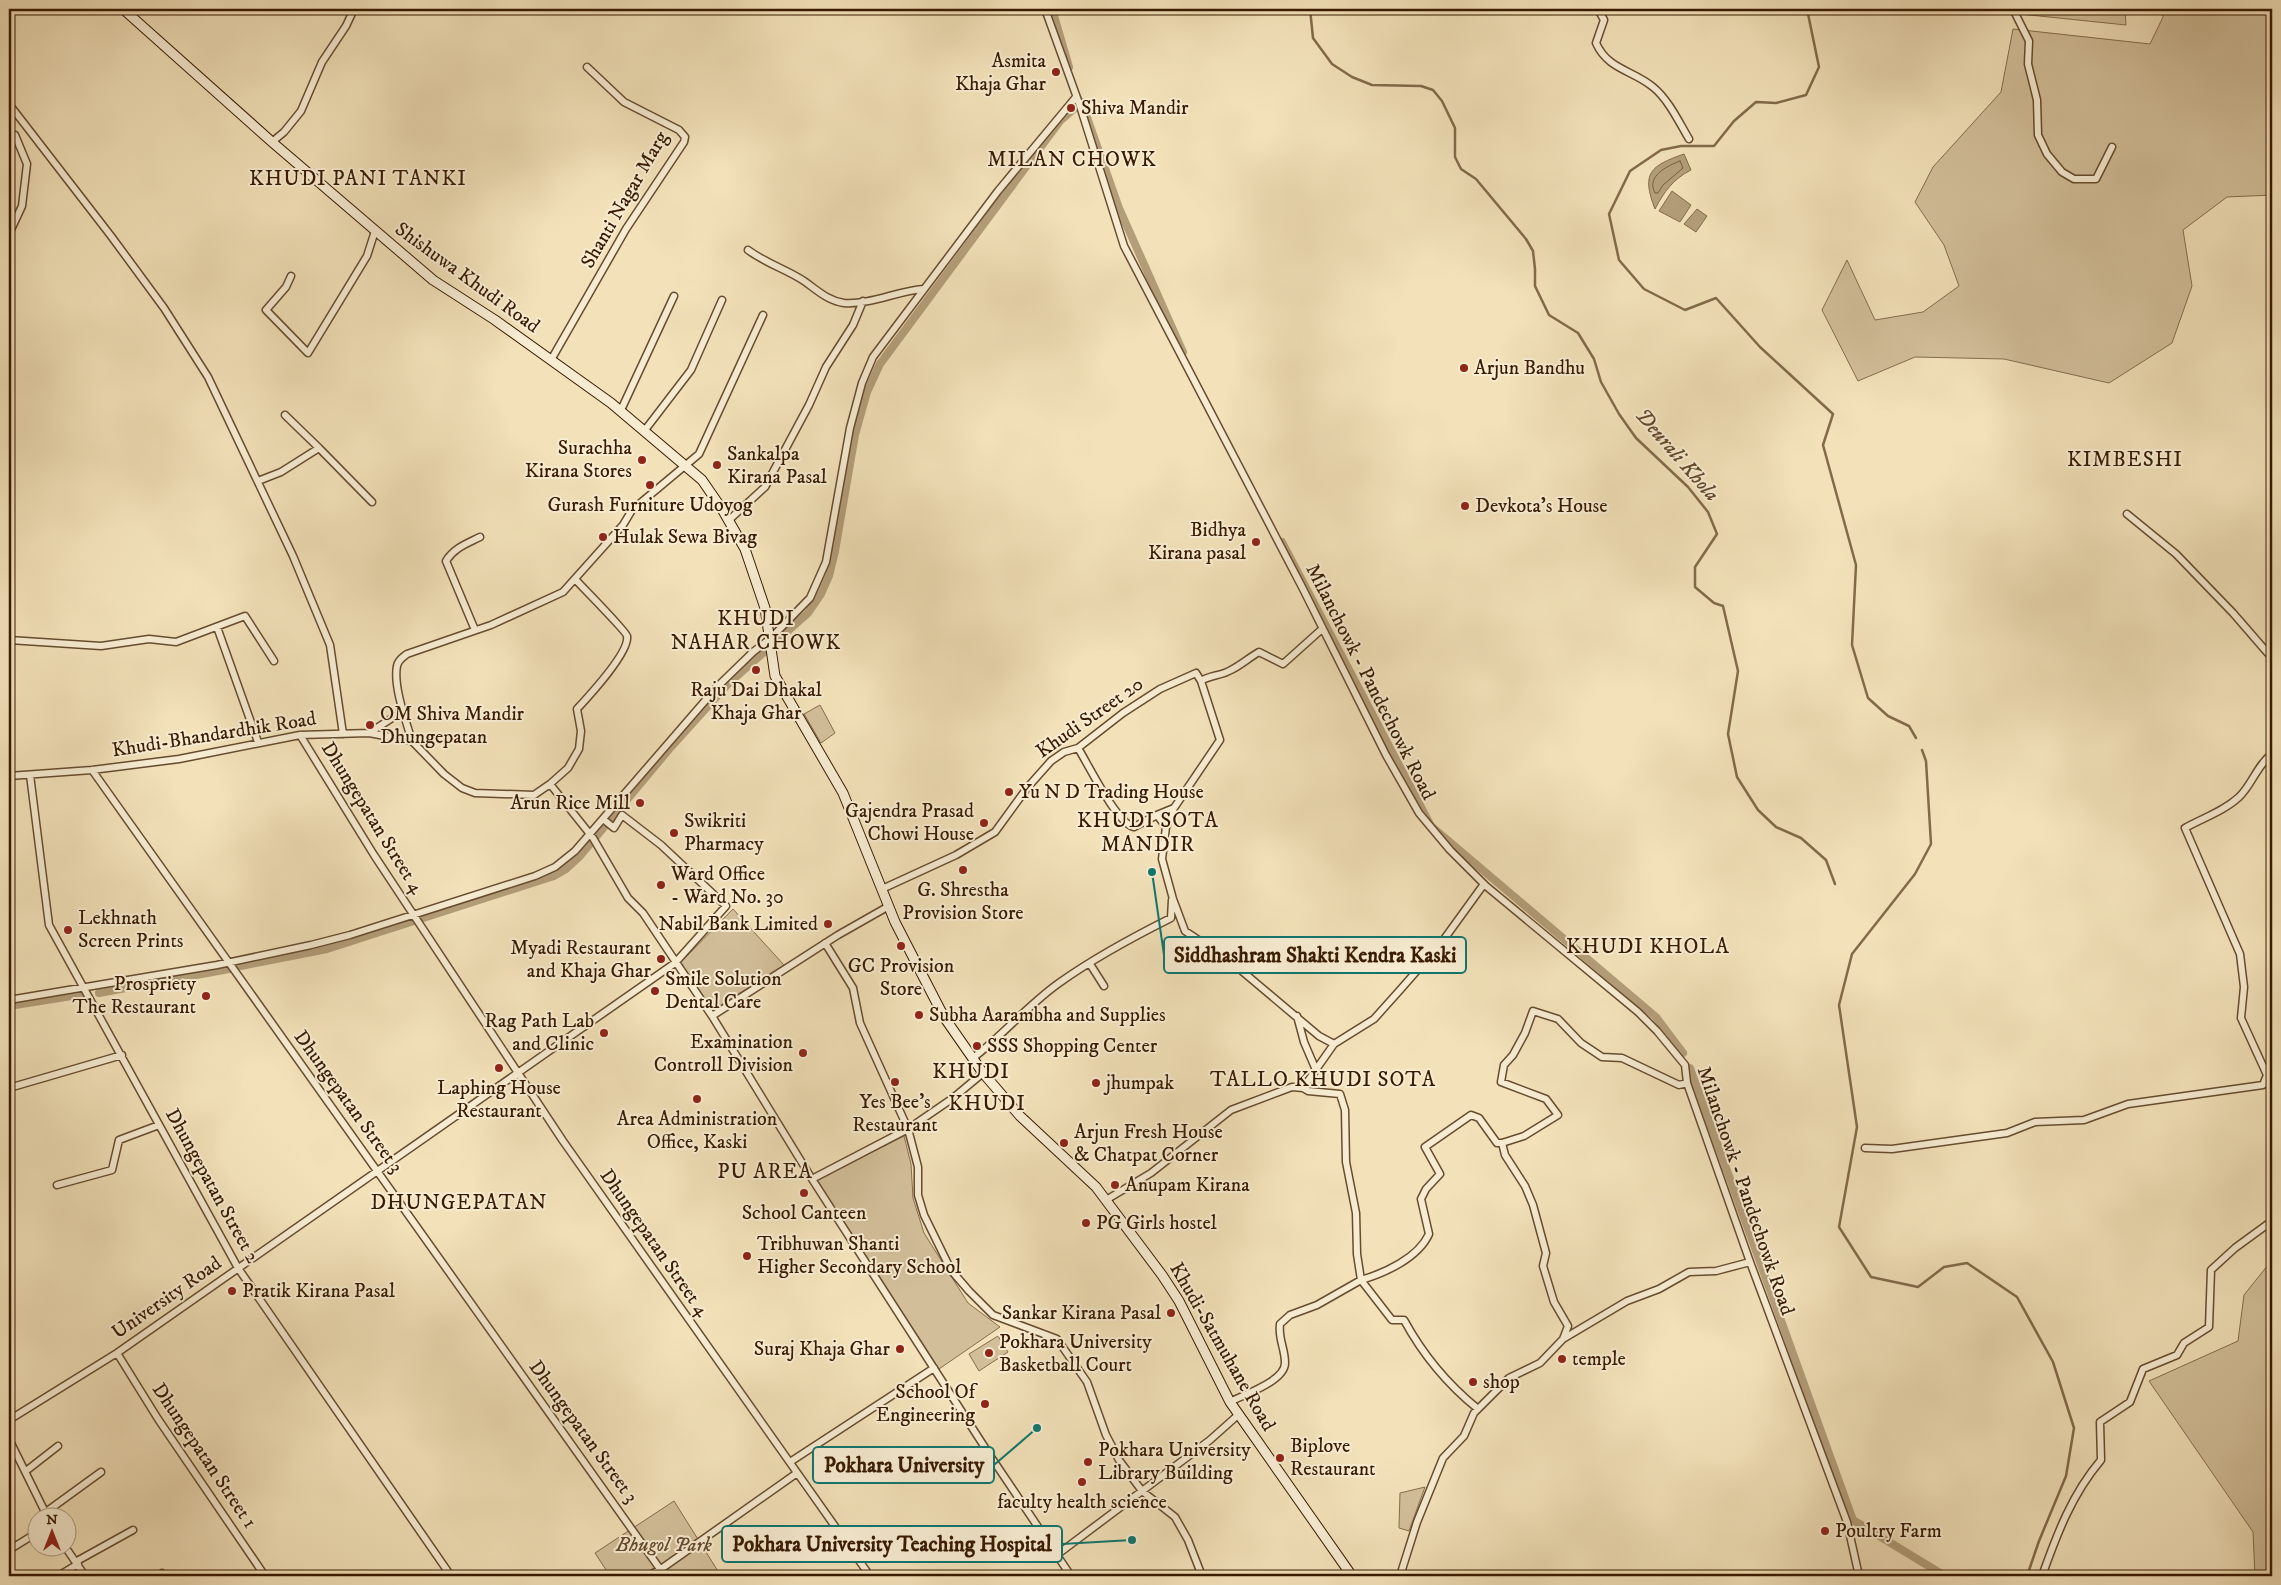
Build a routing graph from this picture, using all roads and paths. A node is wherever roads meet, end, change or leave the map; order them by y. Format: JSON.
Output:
{"nodes":[{"id":1,"x":123,"y":9,"type":"edge"},
{"id":2,"x":354,"y":9,"type":"edge"},
{"id":3,"x":1045,"y":9,"type":"edge"},
{"id":4,"x":1598,"y":9,"type":"edge"},
{"id":5,"x":2013,"y":9,"type":"edge"},
{"id":6,"x":587,"y":67,"type":"dead end"},
{"id":7,"x":1076,"y":97,"type":"junction"},
{"id":8,"x":9,"y":104,"type":"edge"},
{"id":9,"x":15,"y":135,"type":"dead end"},
{"id":10,"x":1689,"y":139,"type":"dead end"},
{"id":11,"x":272,"y":142,"type":"junction"},
{"id":12,"x":2112,"y":148,"type":"dead end"},
{"id":13,"x":375,"y":232,"type":"junction"},
{"id":14,"x":9,"y":234,"type":"edge"},
{"id":15,"x":748,"y":250,"type":"dead end"},
{"id":16,"x":291,"y":276,"type":"dead end"},
{"id":17,"x":923,"y":289,"type":"junction"},
{"id":18,"x":674,"y":296,"type":"dead end"},
{"id":19,"x":722,"y":300,"type":"dead end"},
{"id":20,"x":863,"y":302,"type":"junction"},
{"id":21,"x":763,"y":315,"type":"dead end"},
{"id":22,"x":551,"y":360,"type":"junction"},
{"id":23,"x":620,"y":410,"type":"junction"},
{"id":24,"x":285,"y":415,"type":"dead end"},
{"id":25,"x":645,"y":430,"type":"junction"},
{"id":26,"x":319,"y":448,"type":"junction"},
{"id":27,"x":686,"y":466,"type":"junction"},
{"id":28,"x":258,"y":482,"type":"junction"},
{"id":29,"x":372,"y":502,"type":"dead end"},
{"id":30,"x":2127,"y":514,"type":"dead end"},
{"id":31,"x":729,"y":520,"type":"junction"},
{"id":32,"x":480,"y":537,"type":"dead end"},
{"id":33,"x":574,"y":579,"type":"junction"},
{"id":34,"x":217,"y":627,"type":"junction"},
{"id":35,"x":1322,"y":629,"type":"junction"},
{"id":36,"x":475,"y":630,"type":"junction"},
{"id":37,"x":9,"y":640,"type":"edge"},
{"id":38,"x":770,"y":641,"type":"junction"},
{"id":39,"x":2272,"y":658,"type":"edge"},
{"id":40,"x":274,"y":661,"type":"dead end"},
{"id":41,"x":1201,"y":681,"type":"junction"},
{"id":42,"x":403,"y":711,"type":"junction"},
{"id":43,"x":369,"y":733,"type":"junction"},
{"id":44,"x":343,"y":734,"type":"junction"},
{"id":45,"x":300,"y":735,"type":"junction"},
{"id":46,"x":412,"y":741,"type":"junction"},
{"id":47,"x":258,"y":742,"type":"junction"},
{"id":48,"x":1078,"y":748,"type":"junction"},
{"id":49,"x":2272,"y":754,"type":"edge"},
{"id":50,"x":92,"y":770,"type":"junction"},
{"id":51,"x":30,"y":775,"type":"junction"},
{"id":52,"x":9,"y":776,"type":"edge"},
{"id":53,"x":550,"y":784,"type":"junction"},
{"id":54,"x":1174,"y":808,"type":"junction"},
{"id":55,"x":1157,"y":815,"type":"junction"},
{"id":56,"x":603,"y":818,"type":"junction"},
{"id":57,"x":1166,"y":827,"type":"junction"},
{"id":58,"x":590,"y":833,"type":"junction"},
{"id":59,"x":1484,"y":884,"type":"junction"},
{"id":60,"x":882,"y":888,"type":"junction"},
{"id":61,"x":1173,"y":899,"type":"junction"},
{"id":62,"x":889,"y":906,"type":"junction"},
{"id":63,"x":1171,"y":918,"type":"junction"},
{"id":64,"x":417,"y":919,"type":"junction"},
{"id":65,"x":1182,"y":924,"type":"junction"},
{"id":66,"x":825,"y":944,"type":"junction"},
{"id":67,"x":230,"y":962,"type":"junction"},
{"id":68,"x":675,"y":963,"type":"junction"},
{"id":69,"x":1090,"y":964,"type":"junction"},
{"id":70,"x":1104,"y":986,"type":"dead end"},
{"id":71,"x":85,"y":987,"type":"junction"},
{"id":72,"x":9,"y":1000,"type":"edge"},
{"id":73,"x":1297,"y":1015,"type":"junction"},
{"id":74,"x":712,"y":1016,"type":"junction"},
{"id":75,"x":1334,"y":1044,"type":"junction"},
{"id":76,"x":122,"y":1055,"type":"junction"},
{"id":77,"x":973,"y":1058,"type":"junction"},
{"id":78,"x":1316,"y":1070,"type":"junction"},
{"id":79,"x":517,"y":1072,"type":"junction"},
{"id":80,"x":983,"y":1073,"type":"junction"},
{"id":81,"x":1688,"y":1083,"type":"junction"},
{"id":82,"x":9,"y":1088,"type":"edge"},
{"id":83,"x":1303,"y":1088,"type":"junction"},
{"id":84,"x":159,"y":1125,"type":"junction"},
{"id":85,"x":908,"y":1129,"type":"junction"},
{"id":86,"x":1502,"y":1143,"type":"junction"},
{"id":87,"x":1864,"y":1148,"type":"dead end"},
{"id":88,"x":377,"y":1170,"type":"junction"},
{"id":89,"x":812,"y":1179,"type":"junction"},
{"id":90,"x":57,"y":1186,"type":"dead end"},
{"id":91,"x":1106,"y":1200,"type":"junction"},
{"id":92,"x":2272,"y":1221,"type":"edge"},
{"id":93,"x":1750,"y":1262,"type":"junction"},
{"id":94,"x":238,"y":1268,"type":"junction"},
{"id":95,"x":1362,"y":1280,"type":"junction"},
{"id":96,"x":1563,"y":1340,"type":"junction"},
{"id":97,"x":118,"y":1353,"type":"junction"},
{"id":98,"x":934,"y":1368,"type":"junction"},
{"id":99,"x":1230,"y":1402,"type":"junction"},
{"id":100,"x":1478,"y":1409,"type":"junction"},
{"id":101,"x":1238,"y":1415,"type":"junction"},
{"id":102,"x":9,"y":1420,"type":"edge"},
{"id":103,"x":9,"y":1439,"type":"edge"},
{"id":104,"x":58,"y":1446,"type":"dead end"},
{"id":105,"x":790,"y":1462,"type":"junction"},
{"id":106,"x":26,"y":1471,"type":"junction"},
{"id":107,"x":101,"y":1472,"type":"dead end"},
{"id":108,"x":797,"y":1472,"type":"junction"},
{"id":109,"x":1142,"y":1491,"type":"junction"},
{"id":110,"x":44,"y":1508,"type":"edge"},
{"id":111,"x":55,"y":1508,"type":"edge"},
{"id":112,"x":133,"y":1530,"type":"dead end"},
{"id":113,"x":28,"y":1538,"type":"edge"},
{"id":114,"x":9,"y":1550,"type":"edge"},
{"id":115,"x":1058,"y":1554,"type":"junction"},
{"id":116,"x":73,"y":1558,"type":"edge"},
{"id":117,"x":77,"y":1563,"type":"junction"},
{"id":118,"x":661,"y":1569,"type":"junction"},
{"id":119,"x":58,"y":1576,"type":"edge"},
{"id":120,"x":85,"y":1576,"type":"edge"},
{"id":121,"x":266,"y":1576,"type":"edge"},
{"id":122,"x":451,"y":1576,"type":"edge"},
{"id":123,"x":648,"y":1576,"type":"edge"},
{"id":124,"x":665,"y":1576,"type":"edge"},
{"id":125,"x":870,"y":1576,"type":"edge"},
{"id":126,"x":1071,"y":1576,"type":"edge"},
{"id":127,"x":1202,"y":1576,"type":"edge"},
{"id":128,"x":1352,"y":1576,"type":"edge"},
{"id":129,"x":1400,"y":1576,"type":"edge"},
{"id":130,"x":1850,"y":1576,"type":"edge"},
{"id":131,"x":1854,"y":1576,"type":"edge"},
{"id":132,"x":1859,"y":1576,"type":"edge"},
{"id":133,"x":2042,"y":1576,"type":"edge"}],
"edges":[{"from":1,"to":11,"type":"main road","name":"Shishuwa Khudi Road"},
{"from":2,"to":11,"type":"street"},
{"from":3,"to":7,"type":"street","name":"Milanchowk - Pandechowk Road"},
{"from":4,"to":10,"type":"street"},
{"from":5,"to":12,"type":"street"},
{"from":6,"to":22,"type":"street","name":"Shanti Nagar Marg"},
{"from":7,"to":17,"type":"street"},
{"from":7,"to":35,"type":"street","name":"Milanchowk - Pandechowk Road"},
{"from":8,"to":28,"type":"street"},
{"from":9,"to":14,"type":"street"},
{"from":11,"to":13,"type":"main road","name":"Shishuwa Khudi Road"},
{"from":13,"to":16,"type":"street"},
{"from":13,"to":22,"type":"main road","name":"Shishuwa Khudi Road"},
{"from":15,"to":20,"type":"street"},
{"from":17,"to":20,"type":"street"},
{"from":17,"to":38,"type":"street"},
{"from":18,"to":23,"type":"street"},
{"from":19,"to":25,"type":"street"},
{"from":20,"to":31,"type":"street"},
{"from":21,"to":27,"type":"street"},
{"from":22,"to":23,"type":"main road","name":"Shishuwa Khudi Road"},
{"from":23,"to":25,"type":"main road","name":"Shishuwa Khudi Road"},
{"from":24,"to":26,"type":"street"},
{"from":25,"to":27,"type":"main road","name":"Shishuwa Khudi Road"},
{"from":26,"to":28,"type":"street"},
{"from":26,"to":29,"type":"street"},
{"from":27,"to":31,"type":"main road","name":"Shishuwa Khudi Road"},
{"from":27,"to":33,"type":"street"},
{"from":28,"to":44,"type":"street"},
{"from":30,"to":39,"type":"street"},
{"from":31,"to":38,"type":"main road","name":"Khudi-Satmuhane Road"},
{"from":32,"to":36,"type":"street"},
{"from":33,"to":36,"type":"street"},
{"from":33,"to":53,"type":"street"},
{"from":34,"to":37,"type":"street"},
{"from":34,"to":40,"type":"street"},
{"from":34,"to":47,"type":"street"},
{"from":35,"to":41,"type":"street"},
{"from":35,"to":59,"type":"street","name":"Milanchowk - Pandechowk Road"},
{"from":36,"to":42,"type":"street"},
{"from":38,"to":56,"type":"street"},
{"from":38,"to":60,"type":"main road","name":"Khudi-Satmuhane Road"},
{"from":41,"to":48,"type":"street","name":"Khudi Street 20"},
{"from":41,"to":54,"type":"street"},
{"from":42,"to":43,"type":"street"},
{"from":42,"to":46,"type":"street"},
{"from":43,"to":44,"type":"street","name":"Khudi-Bhandardhik Road"},
{"from":43,"to":46,"type":"street","name":"Khudi-Bhandardhik Road"},
{"from":44,"to":45,"type":"street","name":"Khudi-Bhandardhik Road"},
{"from":45,"to":47,"type":"street","name":"Khudi-Bhandardhik Road"},
{"from":45,"to":64,"type":"street","name":"Dhungepatan Street 4"},
{"from":46,"to":53,"type":"street"},
{"from":47,"to":50,"type":"street","name":"Khudi-Bhandardhik Road"},
{"from":48,"to":55,"type":"street"},
{"from":48,"to":60,"type":"street","name":"Khudi Street 20"},
{"from":49,"to":87,"type":"street"},
{"from":50,"to":51,"type":"street","name":"Khudi-Bhandardhik Road"},
{"from":50,"to":67,"type":"street","name":"Dhungepatan Street 3"},
{"from":51,"to":52,"type":"street","name":"Khudi-Bhandardhik Road"},
{"from":51,"to":71,"type":"street","name":"Dhungepatan Street 2"},
{"from":53,"to":58,"type":"street"},
{"from":54,"to":55,"type":"street"},
{"from":54,"to":57,"type":"street"},
{"from":55,"to":57,"type":"street"},
{"from":56,"to":58,"type":"street"},
{"from":56,"to":68,"type":"street","name":"University Road"},
{"from":57,"to":61,"type":"street"},
{"from":58,"to":64,"type":"street"},
{"from":58,"to":68,"type":"street"},
{"from":59,"to":75,"type":"street"},
{"from":59,"to":81,"type":"street","name":"Milanchowk - Pandechowk Road"},
{"from":60,"to":62,"type":"main road","name":"Khudi-Satmuhane Road"},
{"from":61,"to":63,"type":"street"},
{"from":61,"to":65,"type":"street"},
{"from":62,"to":66,"type":"street"},
{"from":62,"to":77,"type":"main road","name":"Khudi-Satmuhane Road"},
{"from":63,"to":65,"type":"street"},
{"from":63,"to":69,"type":"street"},
{"from":64,"to":67,"type":"street"},
{"from":64,"to":79,"type":"street","name":"Dhungepatan Street 4"},
{"from":65,"to":73,"type":"street"},
{"from":66,"to":74,"type":"street"},
{"from":66,"to":85,"type":"street"},
{"from":67,"to":71,"type":"street"},
{"from":67,"to":88,"type":"street","name":"Dhungepatan Street 3"},
{"from":68,"to":74,"type":"street"},
{"from":68,"to":79,"type":"street","name":"University Road"},
{"from":69,"to":70,"type":"street"},
{"from":69,"to":77,"type":"street"},
{"from":71,"to":72,"type":"street"},
{"from":71,"to":76,"type":"street","name":"Dhungepatan Street 2"},
{"from":73,"to":75,"type":"street"},
{"from":73,"to":78,"type":"street"},
{"from":74,"to":89,"type":"street"},
{"from":75,"to":78,"type":"street"},
{"from":76,"to":82,"type":"street"},
{"from":76,"to":84,"type":"street","name":"Dhungepatan Street 2"},
{"from":77,"to":80,"type":"main road","name":"Khudi-Satmuhane Road"},
{"from":78,"to":83,"type":"street"},
{"from":79,"to":88,"type":"street","name":"University Road"},
{"from":79,"to":105,"type":"street","name":"Dhungepatan Street 4"},
{"from":80,"to":85,"type":"street"},
{"from":80,"to":91,"type":"main road","name":"Khudi-Satmuhane Road"},
{"from":81,"to":86,"type":"street"},
{"from":81,"to":93,"type":"street","name":"Milanchowk - Pandechowk Road"},
{"from":83,"to":91,"type":"street"},
{"from":83,"to":95,"type":"street"},
{"from":84,"to":90,"type":"street"},
{"from":84,"to":94,"type":"street","name":"Dhungepatan Street 2"},
{"from":85,"to":89,"type":"street"},
{"from":85,"to":109,"type":"street"},
{"from":86,"to":95,"type":"street"},
{"from":86,"to":96,"type":"street"},
{"from":88,"to":94,"type":"street","name":"University Road"},
{"from":88,"to":118,"type":"street","name":"Dhungepatan Street 3"},
{"from":89,"to":98,"type":"street"},
{"from":91,"to":99,"type":"main road","name":"Khudi-Satmuhane Road"},
{"from":92,"to":133,"type":"street"},
{"from":93,"to":96,"type":"street"},
{"from":93,"to":132,"type":"street","name":"Milanchowk - Pandechowk Road"},
{"from":94,"to":97,"type":"street","name":"University Road"},
{"from":94,"to":122,"type":"street","name":"Dhungepatan Street 2"},
{"from":95,"to":99,"type":"street"},
{"from":95,"to":100,"type":"street"},
{"from":96,"to":100,"type":"street"},
{"from":97,"to":102,"type":"street","name":"University Road"},
{"from":97,"to":121,"type":"street","name":"Dhungepatan Street 1"},
{"from":98,"to":105,"type":"street"},
{"from":98,"to":115,"type":"street"},
{"from":99,"to":101,"type":"main road","name":"Khudi-Satmuhane Road"},
{"from":100,"to":129,"type":"street"},
{"from":101,"to":109,"type":"street"},
{"from":101,"to":128,"type":"main road","name":"Khudi-Satmuhane Road"},
{"from":103,"to":106,"type":"street"},
{"from":104,"to":106,"type":"street"},
{"from":105,"to":108,"type":"street","name":"Dhungepatan Street 4"},
{"from":106,"to":110,"type":"street"},
{"from":107,"to":111,"type":"street"},
{"from":108,"to":118,"type":"street"},
{"from":108,"to":125,"type":"street","name":"Dhungepatan Street 4"},
{"from":109,"to":115,"type":"street"},
{"from":109,"to":127,"type":"street"},
{"from":112,"to":117,"type":"street"},
{"from":113,"to":114,"type":"street"},
{"from":115,"to":126,"type":"street"},
{"from":116,"to":117,"type":"street"},
{"from":117,"to":119,"type":"street"},
{"from":117,"to":120,"type":"street"},
{"from":118,"to":123,"type":"street"},
{"from":118,"to":124,"type":"street","name":"Dhungepatan Street 3"},
{"from":130,"to":131,"type":"street"}]}
